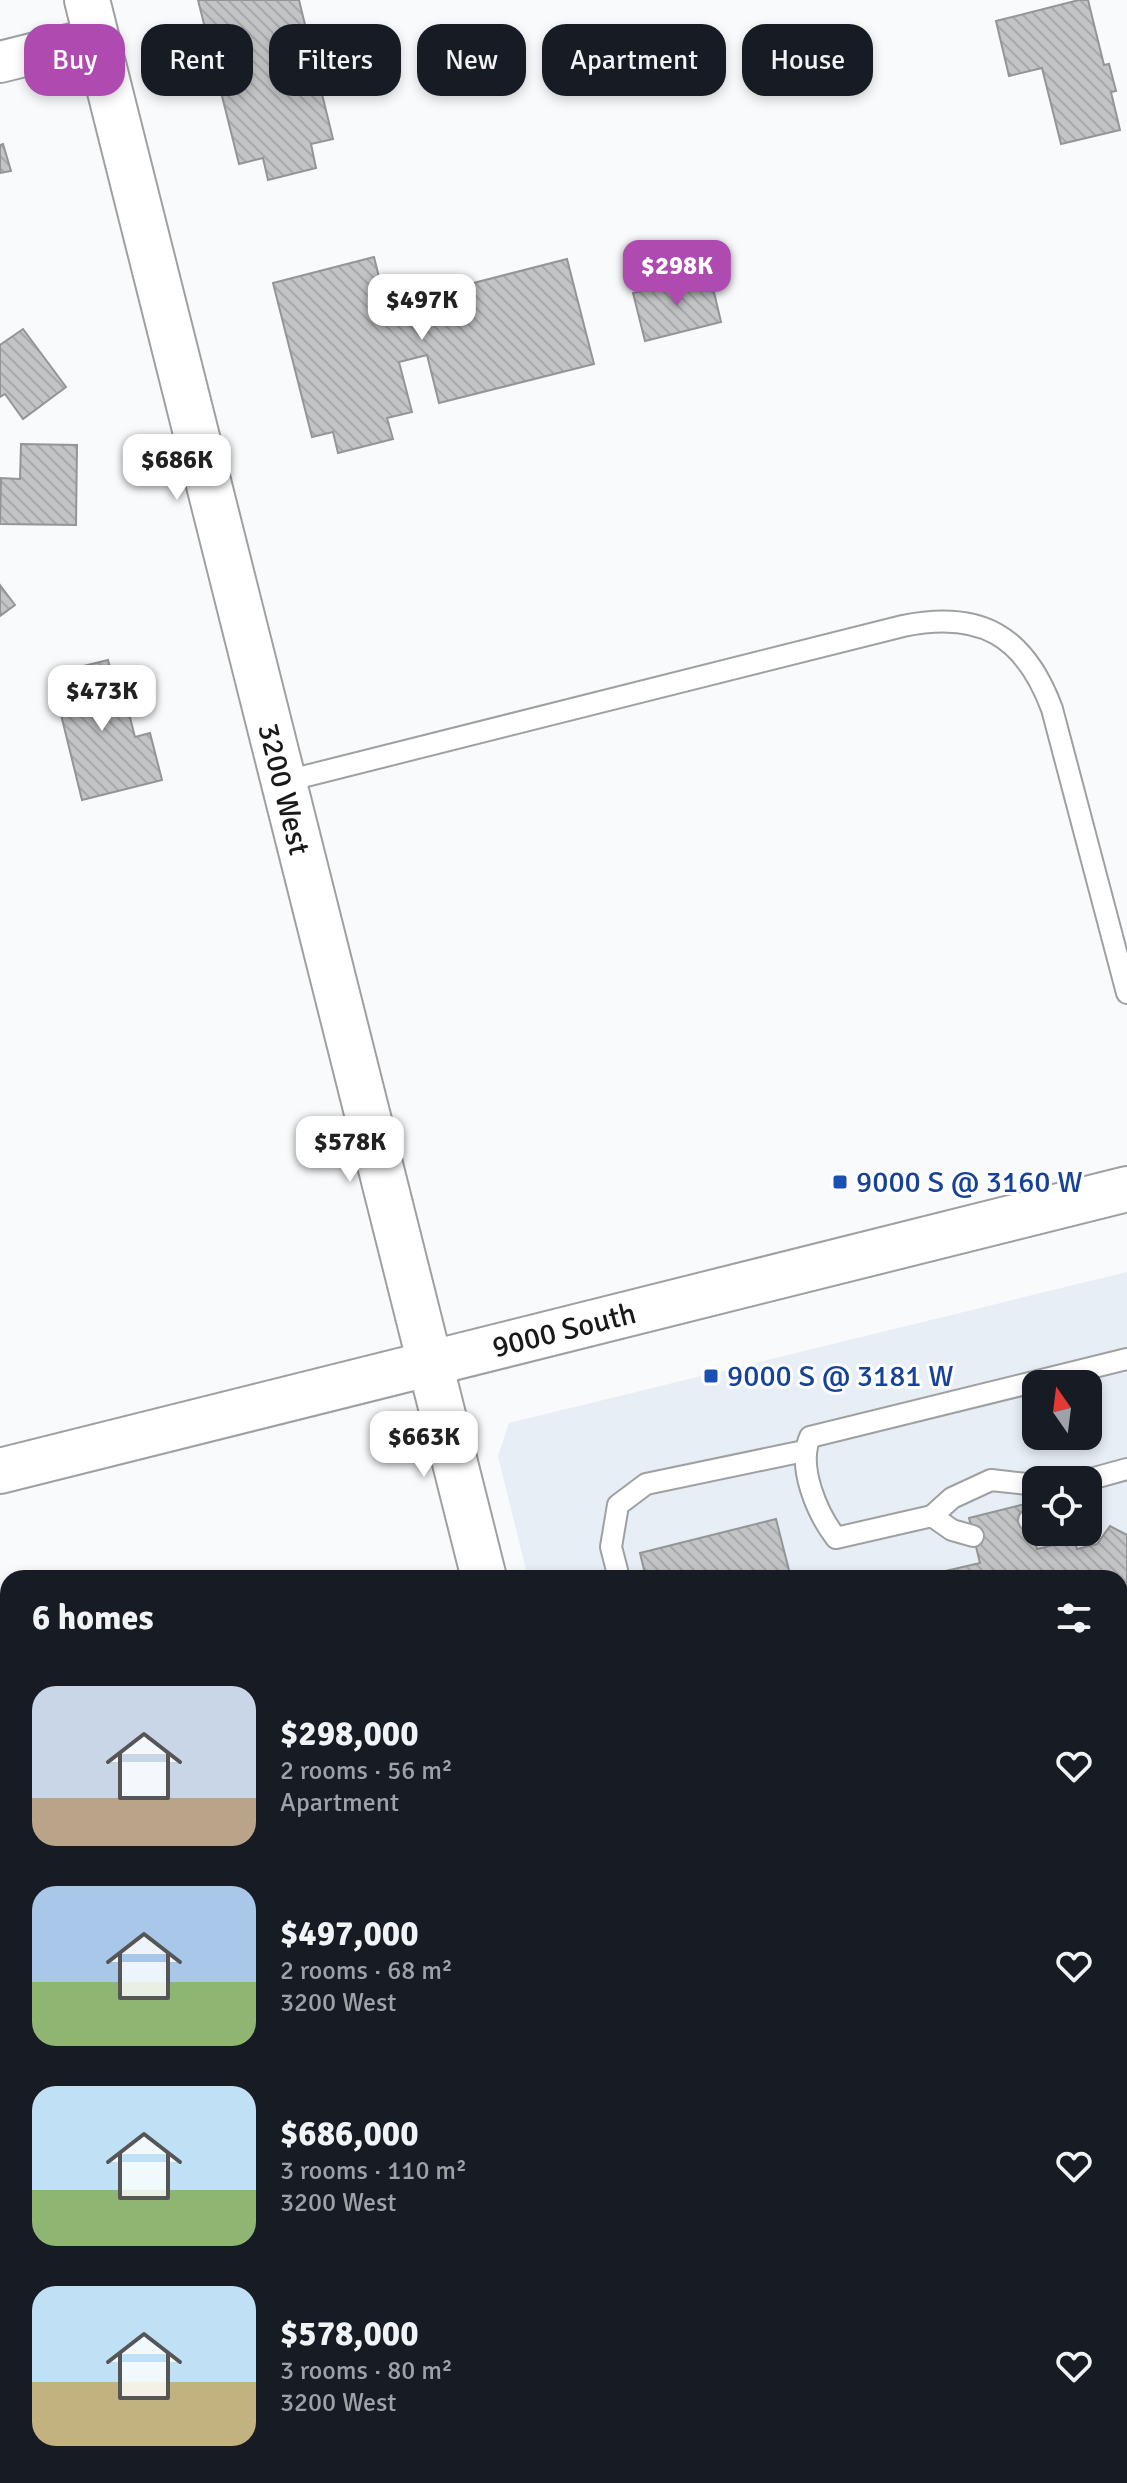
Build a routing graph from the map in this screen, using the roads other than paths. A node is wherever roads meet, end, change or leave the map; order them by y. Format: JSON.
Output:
{"nodes":[{"id":1,"x":91,"y":19,"type":"edge"},
{"id":2,"x":0,"y":62,"type":"edge"},
{"id":3,"x":282,"y":782,"type":"junction"},
{"id":4,"x":1127,"y":993,"type":"edge"},
{"id":5,"x":1127,"y":1189,"type":"edge"},
{"id":6,"x":1127,"y":1359,"type":"edge"},
{"id":7,"x":430,"y":1364,"type":"junction"},
{"id":8,"x":804,"y":1451,"type":"junction"},
{"id":9,"x":1127,"y":1469,"type":"edge"},
{"id":10,"x":0,"y":1471,"type":"edge"},
{"id":11,"x":1102,"y":1476,"type":"edge"},
{"id":12,"x":1022,"y":1483,"type":"edge"},
{"id":13,"x":932,"y":1516,"type":"junction"},
{"id":14,"x":973,"y":1536,"type":"dead end"},
{"id":15,"x":482,"y":1570,"type":"edge"},
{"id":16,"x":617,"y":1570,"type":"edge"}],
"edges":[{"from":1,"to":2,"type":"street"},
{"from":1,"to":3,"type":"street","name":"3200 West"},
{"from":3,"to":4,"type":"lane"},
{"from":3,"to":7,"type":"street","name":"3200 West"},
{"from":5,"to":7,"type":"street","name":"9000 South"},
{"from":6,"to":8,"type":"lane"},
{"from":7,"to":10,"type":"street","name":"9000 South"},
{"from":7,"to":15,"type":"street","name":"3200 West"},
{"from":8,"to":13,"type":"lane"},
{"from":8,"to":16,"type":"lane"},
{"from":9,"to":11,"type":"lane"},
{"from":12,"to":13,"type":"lane"},
{"from":13,"to":14,"type":"lane"}]}
